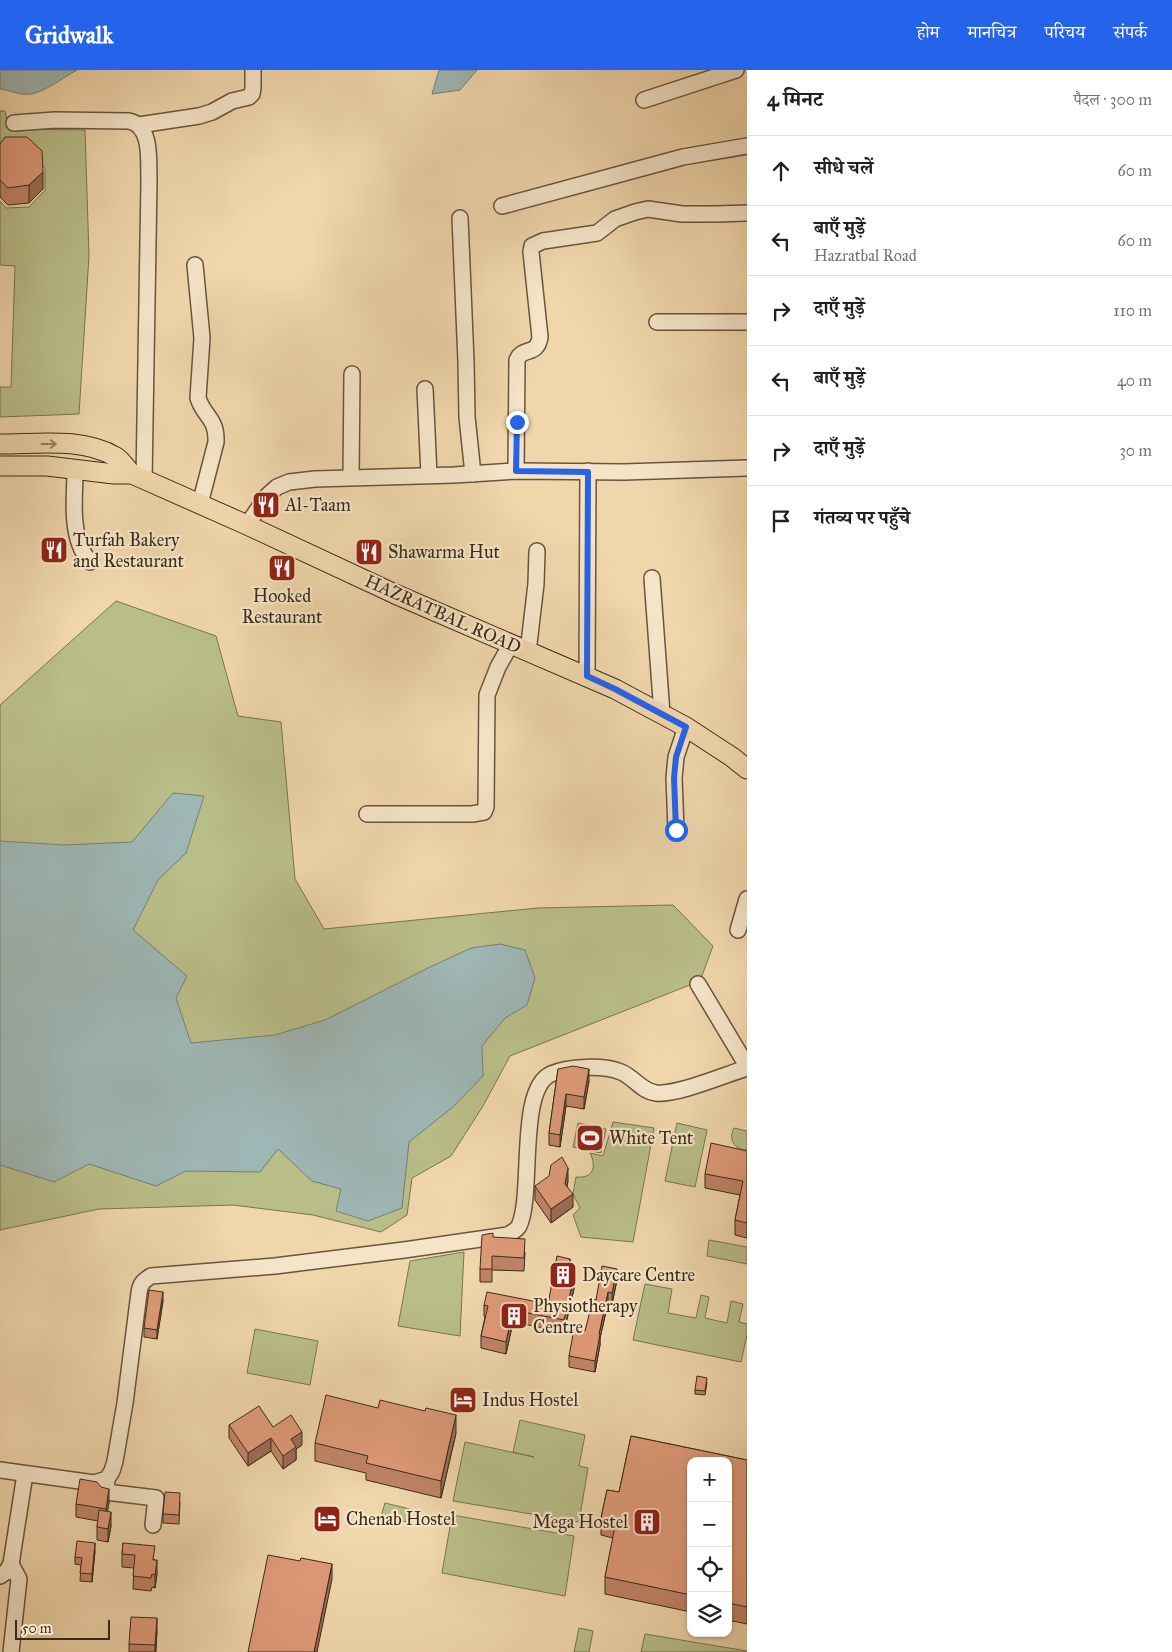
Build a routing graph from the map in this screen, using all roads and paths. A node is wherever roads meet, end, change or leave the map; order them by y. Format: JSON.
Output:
{"nodes":[{"id":1,"x":253,"y":70,"type":"edge"},
{"id":2,"x":736,"y":70,"type":"edge"},
{"id":3,"x":644,"y":100,"type":"dead end"},
{"id":4,"x":14,"y":123,"type":"dead end"},
{"id":5,"x":139,"y":125,"type":"junction"},
{"id":6,"x":747,"y":146,"type":"edge"},
{"id":7,"x":502,"y":206,"type":"dead end"},
{"id":8,"x":747,"y":213,"type":"edge"},
{"id":9,"x":460,"y":218,"type":"dead end"},
{"id":10,"x":196,"y":265,"type":"dead end"},
{"id":11,"x":657,"y":322,"type":"dead end"},
{"id":12,"x":747,"y":322,"type":"edge"},
{"id":13,"x":352,"y":374,"type":"dead end"},
{"id":14,"x":425,"y":389,"type":"dead end"},
{"id":15,"x":0,"y":444,"type":"edge"},
{"id":16,"x":0,"y":466,"type":"edge"},
{"id":17,"x":747,"y":468,"type":"edge"},
{"id":18,"x":75,"y":470,"type":"junction"},
{"id":19,"x":516,"y":471,"type":"junction"},
{"id":20,"x":588,"y":472,"type":"junction"},
{"id":21,"x":473,"y":474,"type":"junction"},
{"id":22,"x":429,"y":475,"type":"junction"},
{"id":23,"x":138,"y":477,"type":"junction"},
{"id":24,"x":351,"y":477,"type":"junction"},
{"id":25,"x":200,"y":504,"type":"junction"},
{"id":26,"x":248,"y":525,"type":"junction"},
{"id":27,"x":537,"y":551,"type":"dead end"},
{"id":28,"x":90,"y":562,"type":"dead end"},
{"id":29,"x":652,"y":578,"type":"dead end"},
{"id":30,"x":511,"y":644,"type":"junction"},
{"id":31,"x":528,"y":652,"type":"junction"},
{"id":32,"x":587,"y":676,"type":"junction"},
{"id":33,"x":662,"y":714,"type":"junction"},
{"id":34,"x":686,"y":727,"type":"junction"},
{"id":35,"x":745,"y":762,"type":"edge"},
{"id":36,"x":367,"y":814,"type":"dead end"},
{"id":37,"x":676,"y":830,"type":"dead end"},
{"id":38,"x":747,"y":899,"type":"edge"},
{"id":39,"x":738,"y":930,"type":"dead end"},
{"id":40,"x":698,"y":984,"type":"dead end"},
{"id":41,"x":747,"y":1067,"type":"edge"},
{"id":42,"x":0,"y":1470,"type":"edge"},
{"id":43,"x":25,"y":1474,"type":"junction"},
{"id":44,"x":107,"y":1479,"type":"junction"},
{"id":45,"x":153,"y":1525,"type":"dead end"},
{"id":46,"x":11,"y":1564,"type":"junction"},
{"id":47,"x":0,"y":1576,"type":"edge"},
{"id":48,"x":12,"y":1652,"type":"edge"}],
"edges":[{"from":1,"to":5,"type":"street"},
{"from":2,"to":3,"type":"street"},
{"from":4,"to":5,"type":"street"},
{"from":5,"to":23,"type":"street"},
{"from":6,"to":7,"type":"street"},
{"from":8,"to":19,"type":"street"},
{"from":9,"to":21,"type":"street"},
{"from":10,"to":25,"type":"street"},
{"from":11,"to":12,"type":"street"},
{"from":13,"to":24,"type":"street"},
{"from":14,"to":22,"type":"street"},
{"from":15,"to":23,"type":"main road","name":"HAZRATBAL ROAD","one_way":true},
{"from":16,"to":18,"type":"main road","name":"HAZRATBAL ROAD"},
{"from":17,"to":20,"type":"street"},
{"from":18,"to":23,"type":"main road","name":"HAZRATBAL ROAD"},
{"from":18,"to":28,"type":"street"},
{"from":19,"to":20,"type":"street"},
{"from":19,"to":21,"type":"street"},
{"from":20,"to":32,"type":"street"},
{"from":21,"to":22,"type":"street"},
{"from":22,"to":24,"type":"street"},
{"from":23,"to":25,"type":"main road","name":"HAZRATBAL ROAD"},
{"from":24,"to":26,"type":"street"},
{"from":25,"to":26,"type":"main road","name":"HAZRATBAL ROAD"},
{"from":26,"to":30,"type":"main road","name":"HAZRATBAL ROAD"},
{"from":27,"to":31,"type":"street"},
{"from":29,"to":33,"type":"street"},
{"from":30,"to":31,"type":"main road","name":"HAZRATBAL ROAD"},
{"from":30,"to":36,"type":"street"},
{"from":31,"to":32,"type":"main road","name":"HAZRATBAL ROAD"},
{"from":32,"to":33,"type":"main road","name":"HAZRATBAL ROAD"},
{"from":33,"to":34,"type":"main road","name":"HAZRATBAL ROAD"},
{"from":34,"to":35,"type":"main road","name":"HAZRATBAL ROAD"},
{"from":34,"to":37,"type":"street"},
{"from":38,"to":39,"type":"street"},
{"from":40,"to":41,"type":"street"},
{"from":41,"to":44,"type":"street"},
{"from":42,"to":43,"type":"street"},
{"from":43,"to":44,"type":"street"},
{"from":43,"to":46,"type":"street"},
{"from":44,"to":45,"type":"street"},
{"from":46,"to":47,"type":"street"},
{"from":46,"to":48,"type":"street"}]}
